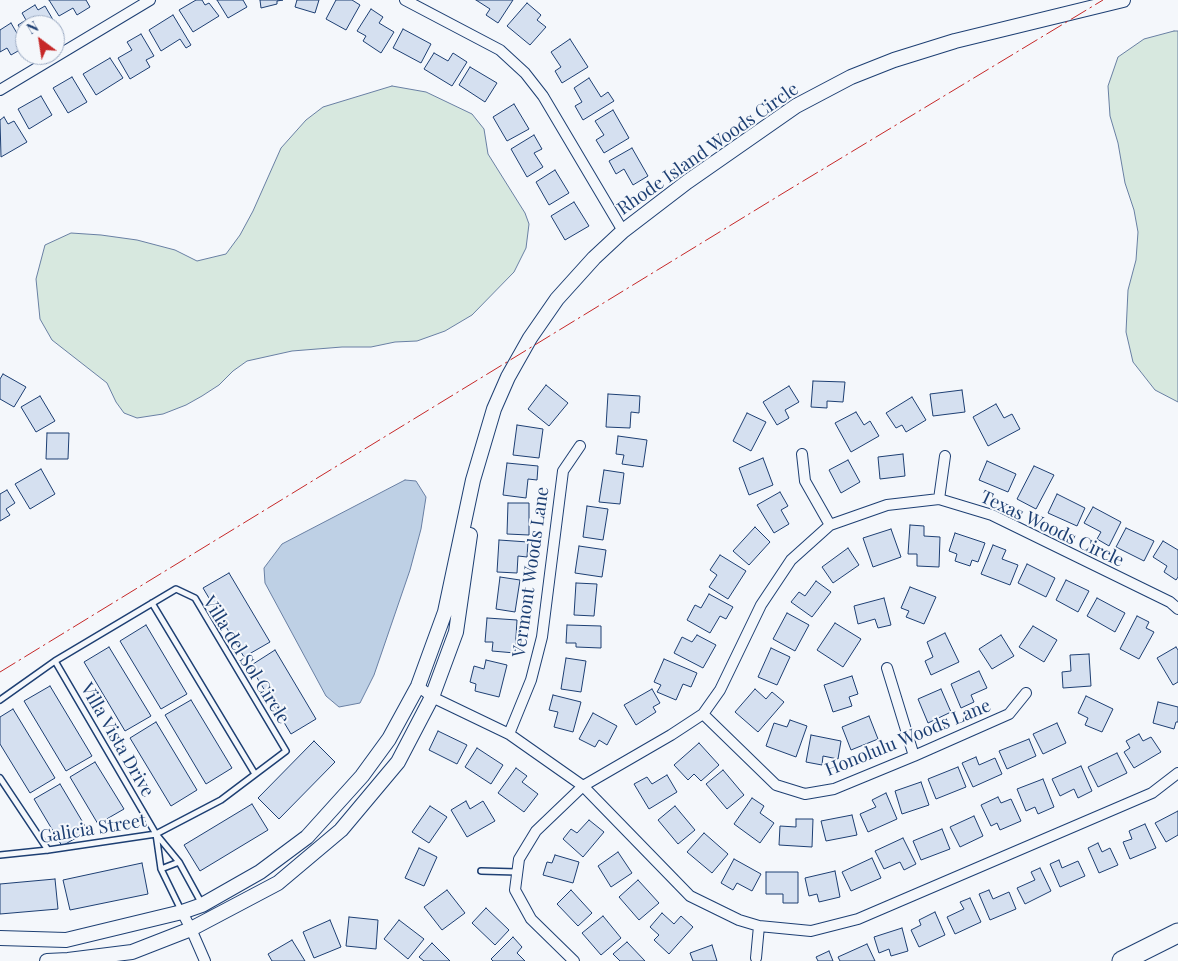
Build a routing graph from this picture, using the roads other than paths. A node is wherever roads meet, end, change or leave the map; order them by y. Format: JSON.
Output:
{"nodes":[{"id":1,"x":150,"y":0,"type":"edge"},
{"id":2,"x":405,"y":0,"type":"edge"},
{"id":3,"x":1123,"y":0,"type":"edge"},
{"id":4,"x":0,"y":90,"type":"edge"},
{"id":5,"x":623,"y":231,"type":"junction"},
{"id":6,"x":580,"y":446,"type":"dead end"},
{"id":7,"x":802,"y":454,"type":"dead end"},
{"id":8,"x":946,"y":456,"type":"dead end"},
{"id":9,"x":473,"y":480,"type":"junction"},
{"id":10,"x":939,"y":500,"type":"junction"},
{"id":11,"x":830,"y":525,"type":"junction"},
{"id":12,"x":152,"y":603,"type":"junction"},
{"id":13,"x":1178,"y":609,"type":"edge"},
{"id":14,"x":55,"y":661,"type":"junction"},
{"id":15,"x":887,"y":668,"type":"dead end"},
{"id":16,"x":418,"y":686,"type":"junction"},
{"id":17,"x":1026,"y":693,"type":"dead end"},
{"id":18,"x":432,"y":697,"type":"junction"},
{"id":19,"x":0,"y":700,"type":"edge"},
{"id":20,"x":703,"y":714,"type":"junction"},
{"id":21,"x":509,"y":734,"type":"junction"},
{"id":22,"x":286,"y":751,"type":"joint"},
{"id":23,"x":914,"y":756,"type":"junction"},
{"id":24,"x":1178,"y":773,"type":"edge"},
{"id":25,"x":255,"y":774,"type":"junction"},
{"id":26,"x":0,"y":778,"type":"edge"},
{"id":27,"x":583,"y":786,"type":"junction"},
{"id":28,"x":156,"y":834,"type":"junction"},
{"id":29,"x":48,"y":850,"type":"junction"},
{"id":30,"x":0,"y":856,"type":"edge"},
{"id":31,"x":179,"y":862,"type":"junction"},
{"id":32,"x":161,"y":869,"type":"junction"},
{"id":33,"x":480,"y":871,"type":"dead end"},
{"id":34,"x":517,"y":872,"type":"junction"},
{"id":35,"x":202,"y":905,"type":"junction"},
{"id":36,"x":182,"y":912,"type":"junction"},
{"id":37,"x":759,"y":926,"type":"junction"},
{"id":38,"x":191,"y":930,"type":"junction"},
{"id":39,"x":1178,"y":933,"type":"edge"},
{"id":40,"x":0,"y":938,"type":"edge"},
{"id":41,"x":105,"y":958,"type":"edge"},
{"id":42,"x":756,"y":958,"type":"dead end"},
{"id":43,"x":47,"y":961,"type":"edge"},
{"id":44,"x":205,"y":961,"type":"edge"},
{"id":45,"x":574,"y":961,"type":"edge"},
{"id":46,"x":1122,"y":961,"type":"edge"}],
"edges":[{"from":1,"to":4,"type":"street"},
{"from":2,"to":5,"type":"street"},
{"from":3,"to":5,"type":"street","name":"Rhode Island Woods Circle"},
{"from":5,"to":9,"type":"street","name":"Rhode Island Woods Circle"},
{"from":6,"to":21,"type":"street","name":"Vermont Woods Lane"},
{"from":7,"to":11,"type":"street"},
{"from":8,"to":10,"type":"street"},
{"from":9,"to":16,"type":"street","name":"Rhode Island Woods Circle"},
{"from":9,"to":18,"type":"street","name":"Rhode Island Woods Circle"},
{"from":10,"to":11,"type":"street","name":"Texas Woods Circle"},
{"from":10,"to":13,"type":"street","name":"Texas Woods Circle"},
{"from":11,"to":20,"type":"street","name":"Texas Woods Circle"},
{"from":12,"to":14,"type":"lane","name":"Villa del Sol Circle"},
{"from":12,"to":22,"type":"lane","name":"Villa del Sol Circle"},
{"from":12,"to":25,"type":"lane"},
{"from":14,"to":19,"type":"lane","name":"Villa del Sol Circle"},
{"from":14,"to":28,"type":"lane","name":"Villa Vista Drive"},
{"from":15,"to":23,"type":"street"},
{"from":16,"to":18,"type":"street"},
{"from":16,"to":35,"type":"street","name":"Rhode Island Woods Circle"},
{"from":17,"to":23,"type":"street","name":"Honolulu Woods Lane"},
{"from":18,"to":21,"type":"street"},
{"from":18,"to":38,"type":"street","name":"Rhode Island Woods Circle"},
{"from":20,"to":23,"type":"street","name":"Honolulu Woods Lane"},
{"from":20,"to":27,"type":"street","name":"Texas Woods Circle"},
{"from":21,"to":27,"type":"street"},
{"from":22,"to":25,"type":"lane","name":"Galicia Street"},
{"from":24,"to":37,"type":"street"},
{"from":25,"to":28,"type":"lane","name":"Galicia Street"},
{"from":26,"to":29,"type":"lane"},
{"from":27,"to":34,"type":"street","name":"Texas Woods Circle"},
{"from":27,"to":37,"type":"street"},
{"from":28,"to":29,"type":"lane","name":"Galicia Street"},
{"from":28,"to":31,"type":"lane","name":"Villa Vista Drive"},
{"from":28,"to":32,"type":"lane","name":"Villa Vista Drive"},
{"from":29,"to":30,"type":"lane","name":"Galicia Street"},
{"from":31,"to":32,"type":"lane"},
{"from":31,"to":35,"type":"lane","name":"Villa Vista Drive"},
{"from":32,"to":36,"type":"lane","name":"Villa Vista Drive"},
{"from":33,"to":34,"type":"lane"},
{"from":34,"to":45,"type":"street"},
{"from":35,"to":36,"type":"street","name":"Rhode Island Woods Circle"},
{"from":35,"to":38,"type":"street"},
{"from":36,"to":38,"type":"street"},
{"from":36,"to":40,"type":"street","name":"Rhode Island Woods Circle"},
{"from":37,"to":42,"type":"street"},
{"from":38,"to":41,"type":"street","name":"Rhode Island Woods Circle"},
{"from":38,"to":44,"type":"street"},
{"from":39,"to":46,"type":"highway"},
{"from":41,"to":43,"type":"street","name":"Rhode Island Woods Circle"}]}
